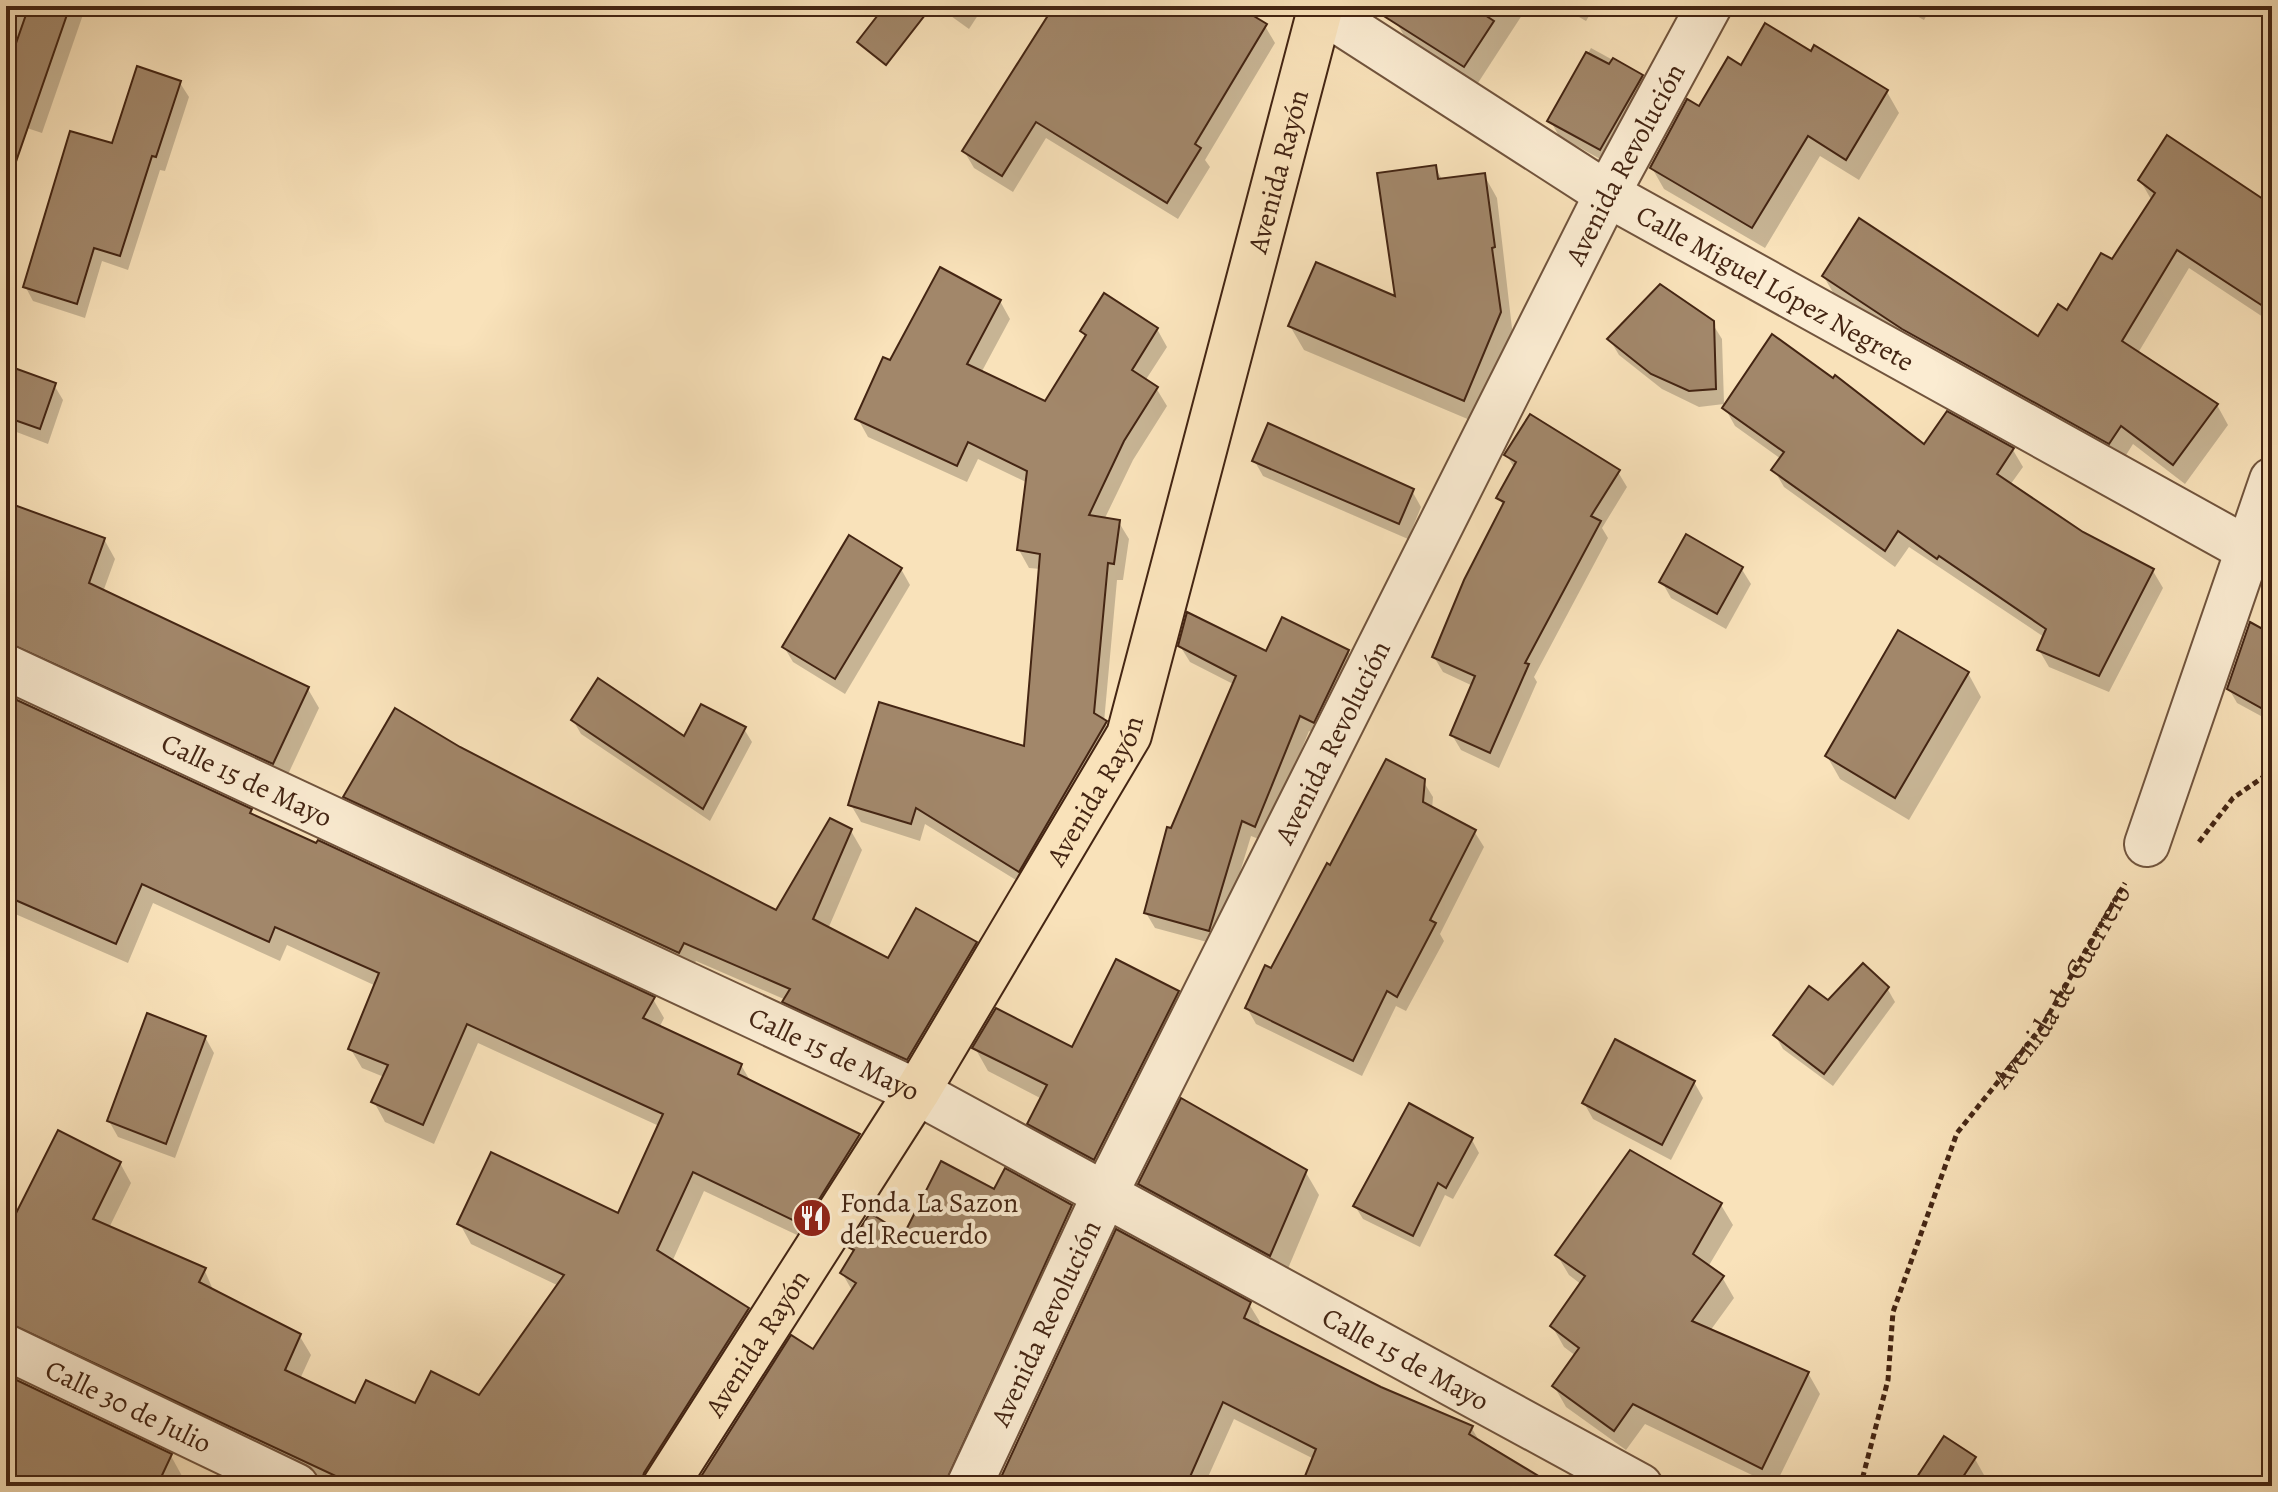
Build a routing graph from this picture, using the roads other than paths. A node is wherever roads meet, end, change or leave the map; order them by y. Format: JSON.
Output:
{"nodes":[{"id":1,"x":1709,"y":6,"type":"edge"},
{"id":2,"x":1318,"y":7,"type":"edge"},
{"id":3,"x":1607,"y":194,"type":"junction"},
{"id":4,"x":2272,"y":480,"type":"edge"},
{"id":5,"x":2247,"y":549,"type":"junction"},
{"id":6,"x":6,"y":667,"type":"edge"},
{"id":7,"x":2147,"y":844,"type":"road end"},
{"id":8,"x":917,"y":1092,"type":"junction"},
{"id":9,"x":1105,"y":1194,"type":"junction"},
{"id":10,"x":6,"y":1347,"type":"edge"},
{"id":11,"x":296,"y":1486,"type":"edge"},
{"id":12,"x":665,"y":1486,"type":"edge"},
{"id":13,"x":969,"y":1486,"type":"edge"},
{"id":14,"x":1640,"y":1486,"type":"edge"}],
"edges":[{"from":1,"to":3,"type":"street","name":"Avenida Revolución"},
{"from":2,"to":3,"type":"street","name":"Calle Miguel López Negrete"},
{"from":2,"to":8,"type":"main road","name":"Avenida Rayón"},
{"from":3,"to":5,"type":"street","name":"Calle Miguel López Negrete"},
{"from":3,"to":9,"type":"street","name":"Avenida Revolución"},
{"from":4,"to":5,"type":"street"},
{"from":5,"to":7,"type":"street"},
{"from":6,"to":8,"type":"street","name":"Calle 15 de Mayo"},
{"from":8,"to":9,"type":"street","name":"Calle 15 de Mayo"},
{"from":8,"to":12,"type":"main road","name":"Avenida Rayón"},
{"from":9,"to":13,"type":"street","name":"Avenida Revolución"},
{"from":9,"to":14,"type":"street","name":"Calle 15 de Mayo"},
{"from":10,"to":11,"type":"street","name":"Calle 30 de Julio"}]}
